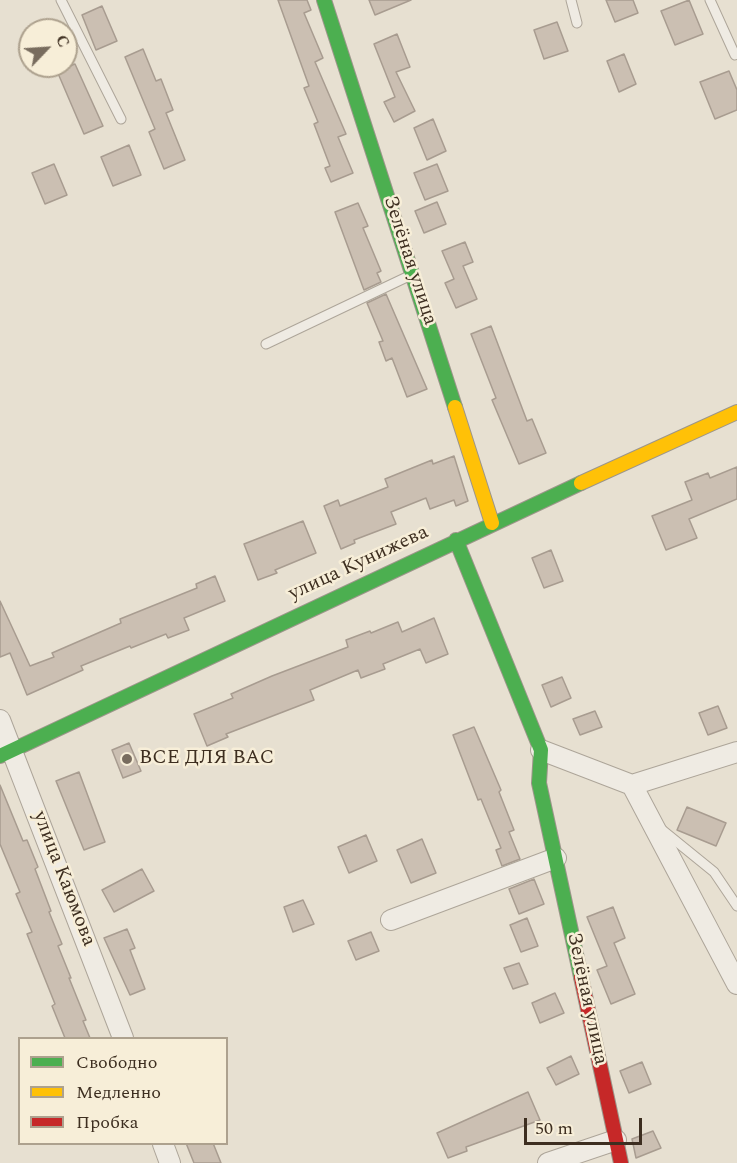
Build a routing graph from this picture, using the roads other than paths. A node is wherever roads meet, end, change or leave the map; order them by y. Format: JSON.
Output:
{"nodes":[{"id":1,"x":61,"y":0,"type":"edge"},
{"id":2,"x":324,"y":0,"type":"edge"},
{"id":3,"x":571,"y":0,"type":"edge"},
{"id":4,"x":710,"y":0,"type":"edge"},
{"id":5,"x":577,"y":23,"type":"dead end"},
{"id":6,"x":735,"y":55,"type":"dead end"},
{"id":7,"x":121,"y":119,"type":"dead end"},
{"id":8,"x":414,"y":273,"type":"junction"},
{"id":9,"x":266,"y":344,"type":"dead end"},
{"id":10,"x":737,"y":412,"type":"edge"},
{"id":11,"x":492,"y":523,"type":"junction"},
{"id":12,"x":456,"y":540,"type":"junction"},
{"id":13,"x":0,"y":720,"type":"edge"},
{"id":14,"x":541,"y":750,"type":"junction"},
{"id":15,"x":737,"y":752,"type":"edge"},
{"id":16,"x":6,"y":753,"type":"edge"},
{"id":17,"x":632,"y":785,"type":"junction"},
{"id":18,"x":652,"y":823,"type":"junction"},
{"id":19,"x":556,"y":858,"type":"junction"},
{"id":20,"x":737,"y":906,"type":"edge"},
{"id":21,"x":391,"y":920,"type":"dead end"},
{"id":22,"x":737,"y":984,"type":"edge"},
{"id":23,"x":123,"y":1037,"type":"edge"},
{"id":24,"x":616,"y":1140,"type":"junction"},
{"id":25,"x":163,"y":1145,"type":"edge"},
{"id":26,"x":170,"y":1163,"type":"edge"},
{"id":27,"x":548,"y":1163,"type":"edge"},
{"id":28,"x":621,"y":1163,"type":"edge"}],
"edges":[{"from":1,"to":7,"type":"lane"},
{"from":2,"to":8,"type":"street","name":"Зелёная улица"},
{"from":3,"to":5,"type":"lane"},
{"from":4,"to":6,"type":"lane"},
{"from":8,"to":9,"type":"lane"},
{"from":8,"to":11,"type":"street","name":"Зелёная улица"},
{"from":10,"to":11,"type":"street","name":"улица Кунижева"},
{"from":11,"to":12,"type":"street","name":"улица Кунижева"},
{"from":12,"to":14,"type":"street","name":"Зелёная улица"},
{"from":12,"to":16,"type":"street","name":"улица Кунижева"},
{"from":13,"to":16,"type":"street","name":"улица Каюмова"},
{"from":14,"to":17,"type":"street"},
{"from":14,"to":19,"type":"street","name":"Зелёная улица"},
{"from":15,"to":17,"type":"street"},
{"from":16,"to":23,"type":"street","name":"улица Каюмова"},
{"from":17,"to":18,"type":"street"},
{"from":18,"to":20,"type":"lane"},
{"from":18,"to":22,"type":"street"},
{"from":19,"to":21,"type":"street"},
{"from":19,"to":24,"type":"street","name":"Зелёная улица"},
{"from":24,"to":27,"type":"street"},
{"from":24,"to":28,"type":"street","name":"Зелёная улица"},
{"from":25,"to":26,"type":"street"}]}
